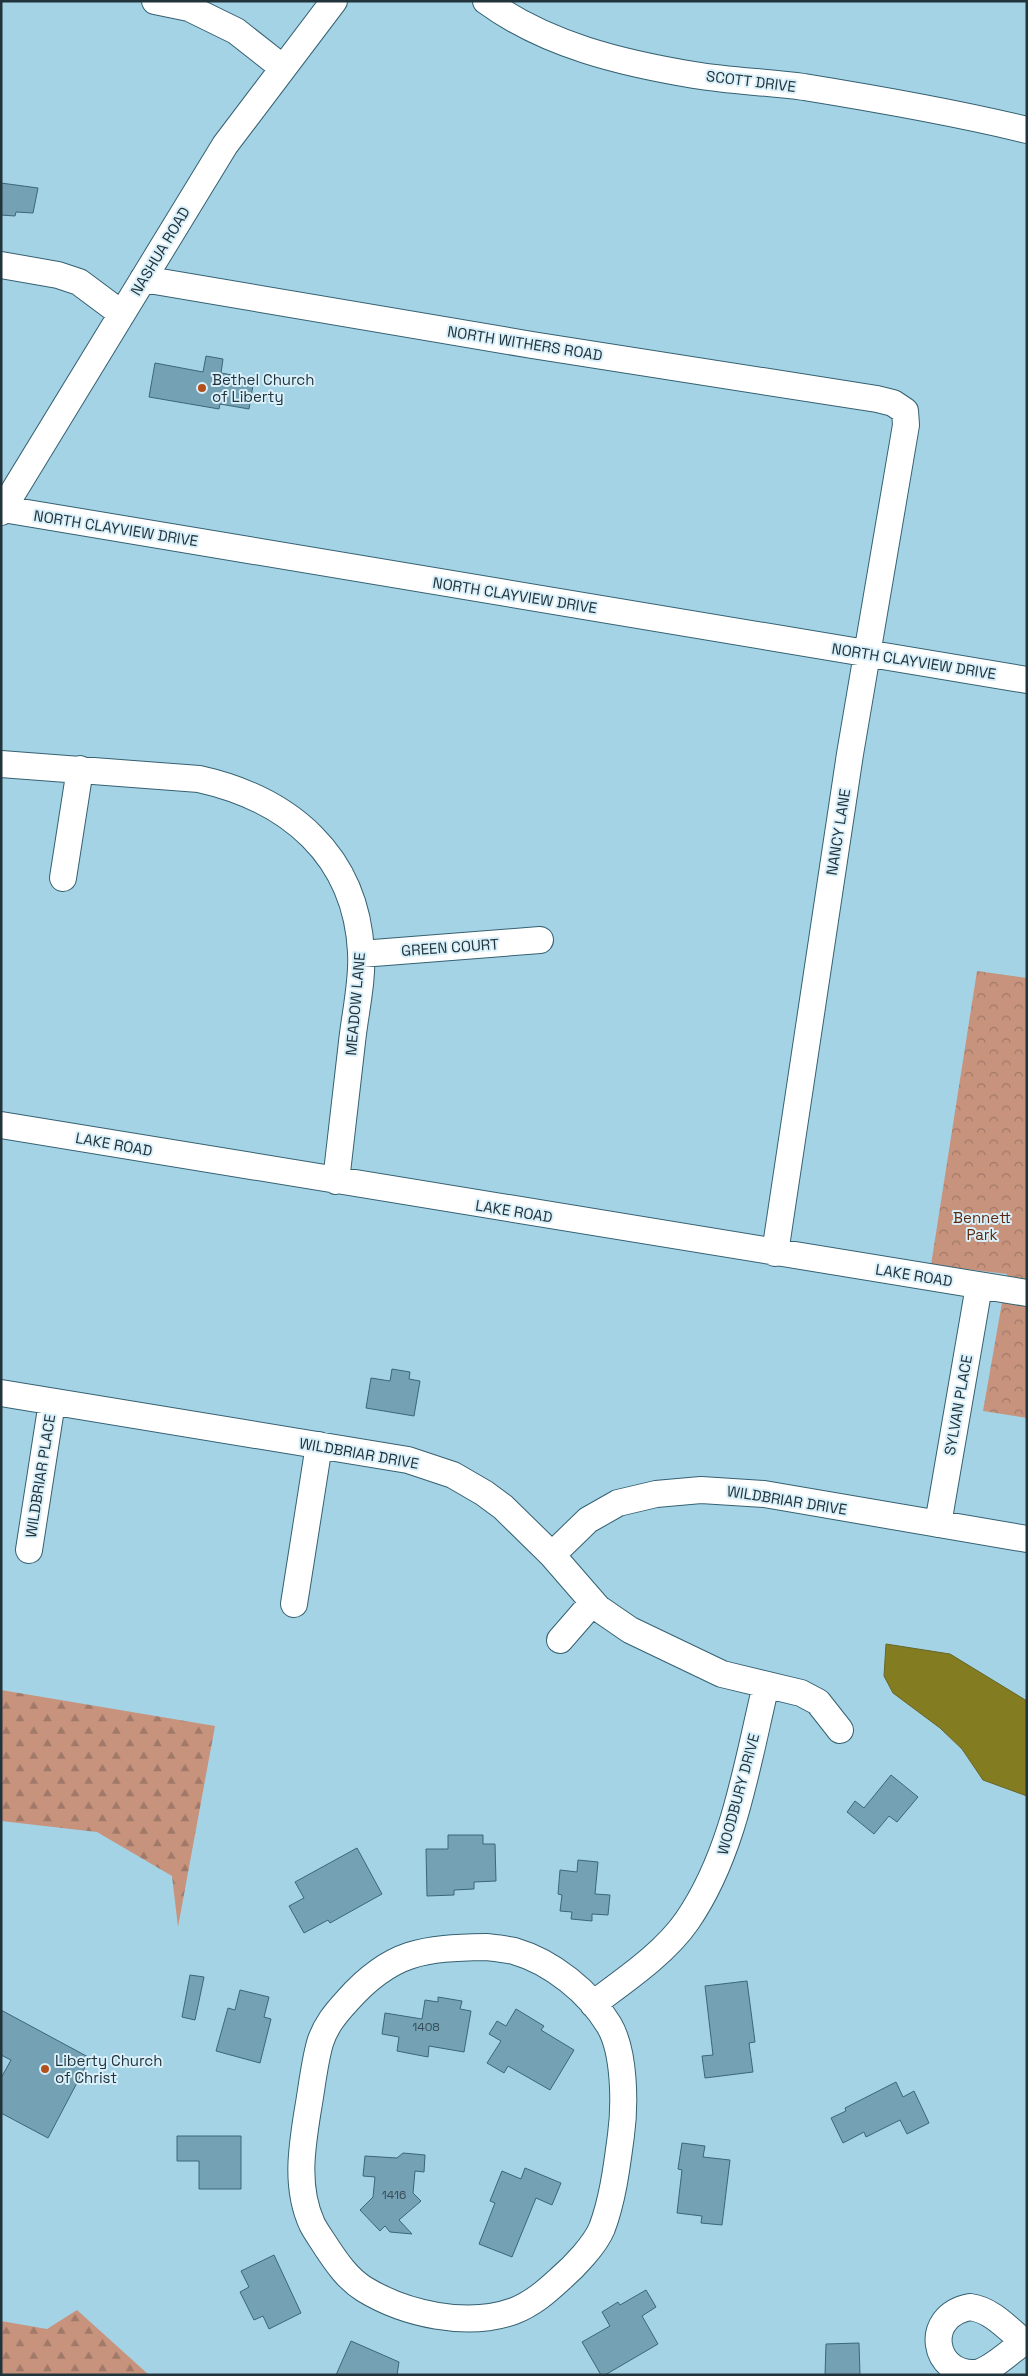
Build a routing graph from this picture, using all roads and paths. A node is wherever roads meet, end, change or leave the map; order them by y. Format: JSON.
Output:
{"nodes":[{"id":1,"x":155,"y":1,"type":"edge"},
{"id":2,"x":334,"y":1,"type":"edge"},
{"id":3,"x":486,"y":1,"type":"edge"},
{"id":4,"x":283,"y":68,"type":"junction"},
{"id":5,"x":1027,"y":130,"type":"edge"},
{"id":6,"x":1,"y":265,"type":"edge"},
{"id":7,"x":143,"y":279,"type":"junction"},
{"id":8,"x":122,"y":314,"type":"junction"},
{"id":9,"x":906,"y":411,"type":"joint"},
{"id":10,"x":2,"y":510,"type":"edge"},
{"id":11,"x":867,"y":653,"type":"junction"},
{"id":12,"x":1027,"y":680,"type":"edge"},
{"id":13,"x":1,"y":764,"type":"edge"},
{"id":14,"x":80,"y":770,"type":"junction"},
{"id":15,"x":63,"y":878,"type":"dead end"},
{"id":16,"x":540,"y":940,"type":"dead end"},
{"id":17,"x":361,"y":954,"type":"junction"},
{"id":18,"x":1,"y":1125,"type":"edge"},
{"id":19,"x":336,"y":1181,"type":"junction"},
{"id":20,"x":775,"y":1253,"type":"junction"},
{"id":21,"x":979,"y":1286,"type":"junction"},
{"id":22,"x":1027,"y":1293,"type":"edge"},
{"id":23,"x":1,"y":1394,"type":"edge"},
{"id":24,"x":52,"y":1402,"type":"junction"},
{"id":25,"x":318,"y":1445,"type":"junction"},
{"id":26,"x":938,"y":1524,"type":"junction"},
{"id":27,"x":1027,"y":1539,"type":"edge"},
{"id":28,"x":29,"y":1550,"type":"dead end"},
{"id":29,"x":552,"y":1555,"type":"junction"},
{"id":30,"x":593,"y":1602,"type":"junction"},
{"id":31,"x":294,"y":1604,"type":"dead end"},
{"id":32,"x":560,"y":1640,"type":"dead end"},
{"id":33,"x":766,"y":1685,"type":"junction"},
{"id":34,"x":840,"y":1730,"type":"dead end"},
{"id":35,"x":593,"y":2004,"type":"junction"}],
"edges":[{"from":1,"to":4,"type":"street"},
{"from":2,"to":4,"type":"street","name":"NASHUA ROAD"},
{"from":3,"to":5,"type":"street","name":"SCOTT DRIVE"},
{"from":4,"to":7,"type":"street","name":"NASHUA ROAD"},
{"from":6,"to":8,"type":"street"},
{"from":7,"to":8,"type":"street","name":"NASHUA ROAD"},
{"from":7,"to":9,"type":"street","name":"NORTH WITHERS ROAD"},
{"from":8,"to":10,"type":"street","name":"NASHUA ROAD"},
{"from":9,"to":11,"type":"street","name":"NANCY LANE"},
{"from":10,"to":11,"type":"street","name":"NORTH CLAYVIEW DRIVE"},
{"from":11,"to":12,"type":"street","name":"NORTH CLAYVIEW DRIVE"},
{"from":11,"to":20,"type":"street","name":"NANCY LANE"},
{"from":13,"to":14,"type":"street","name":"MEADOW LANE"},
{"from":14,"to":15,"type":"street"},
{"from":14,"to":17,"type":"street","name":"MEADOW LANE"},
{"from":16,"to":17,"type":"street","name":"GREEN COURT"},
{"from":17,"to":19,"type":"street","name":"MEADOW LANE"},
{"from":18,"to":19,"type":"street","name":"LAKE ROAD"},
{"from":19,"to":20,"type":"street","name":"LAKE ROAD"},
{"from":20,"to":21,"type":"street","name":"LAKE ROAD"},
{"from":21,"to":22,"type":"street","name":"LAKE ROAD"},
{"from":21,"to":26,"type":"street","name":"SYLVAN PLACE"},
{"from":23,"to":24,"type":"street","name":"WILDBRIAR DRIVE"},
{"from":24,"to":25,"type":"street","name":"WILDBRIAR DRIVE"},
{"from":24,"to":28,"type":"street","name":"WILDBRIAR PLACE"},
{"from":25,"to":29,"type":"street","name":"WILDBRIAR DRIVE"},
{"from":25,"to":31,"type":"street"},
{"from":26,"to":27,"type":"street","name":"WILDBRIAR DRIVE"},
{"from":26,"to":29,"type":"street","name":"WILDBRIAR DRIVE"},
{"from":29,"to":30,"type":"street"},
{"from":30,"to":32,"type":"street"},
{"from":30,"to":33,"type":"street"},
{"from":33,"to":34,"type":"street"},
{"from":33,"to":35,"type":"street","name":"WOODBURY DRIVE"},
{"from":35,"to":35,"type":"street"}]}
